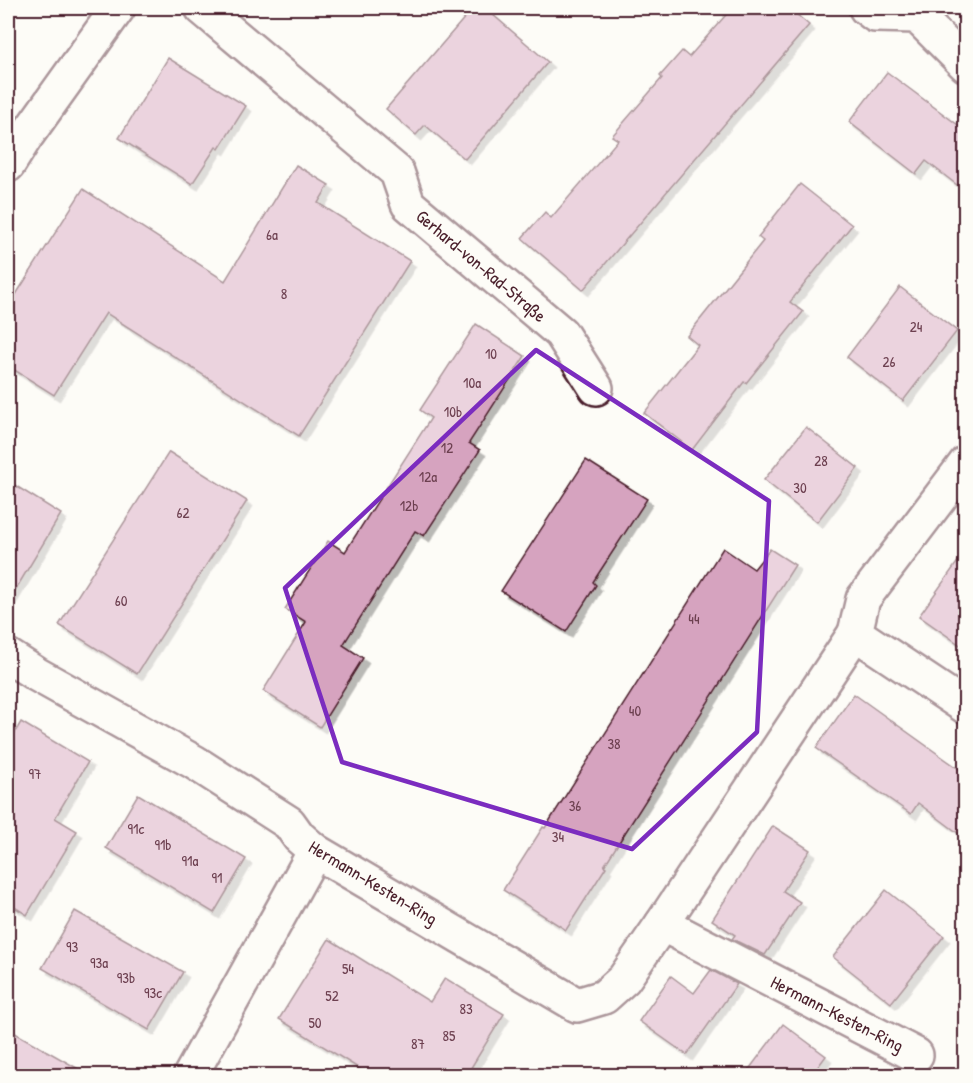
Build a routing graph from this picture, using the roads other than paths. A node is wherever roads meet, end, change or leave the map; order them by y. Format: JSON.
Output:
{"nodes":[{"id":1,"x":118,"y":8,"type":"edge"},
{"id":2,"x":202,"y":8,"type":"edge"},
{"id":3,"x":866,"y":8,"type":"edge"},
{"id":4,"x":966,"y":65,"type":"edge"},
{"id":5,"x":8,"y":165,"type":"edge"},
{"id":6,"x":596,"y":388,"type":"dead end"},
{"id":7,"x":966,"y":463,"type":"edge"},
{"id":8,"x":855,"y":633,"type":"junction"},
{"id":9,"x":8,"y":656,"type":"edge"},
{"id":10,"x":966,"y":707,"type":"edge"},
{"id":11,"x":315,"y":851,"type":"junction"},
{"id":12,"x":662,"y":924,"type":"junction"},
{"id":13,"x":916,"y":1055,"type":"dead end"},
{"id":14,"x":190,"y":1076,"type":"edge"}],
"edges":[{"from":1,"to":5,"type":"street"},
{"from":2,"to":6,"type":"street","name":"Gerhard-von-Rad-Straße"},
{"from":3,"to":4,"type":"street"},
{"from":7,"to":8,"type":"street","name":"Hermann-Kesten-Ring"},
{"from":8,"to":10,"type":"street"},
{"from":8,"to":12,"type":"street","name":"Hermann-Kesten-Ring"},
{"from":9,"to":11,"type":"street","name":"Hermann-Kesten-Ring"},
{"from":11,"to":12,"type":"street","name":"Hermann-Kesten-Ring"},
{"from":11,"to":14,"type":"street"},
{"from":12,"to":13,"type":"street","name":"Hermann-Kesten-Ring"}]}
